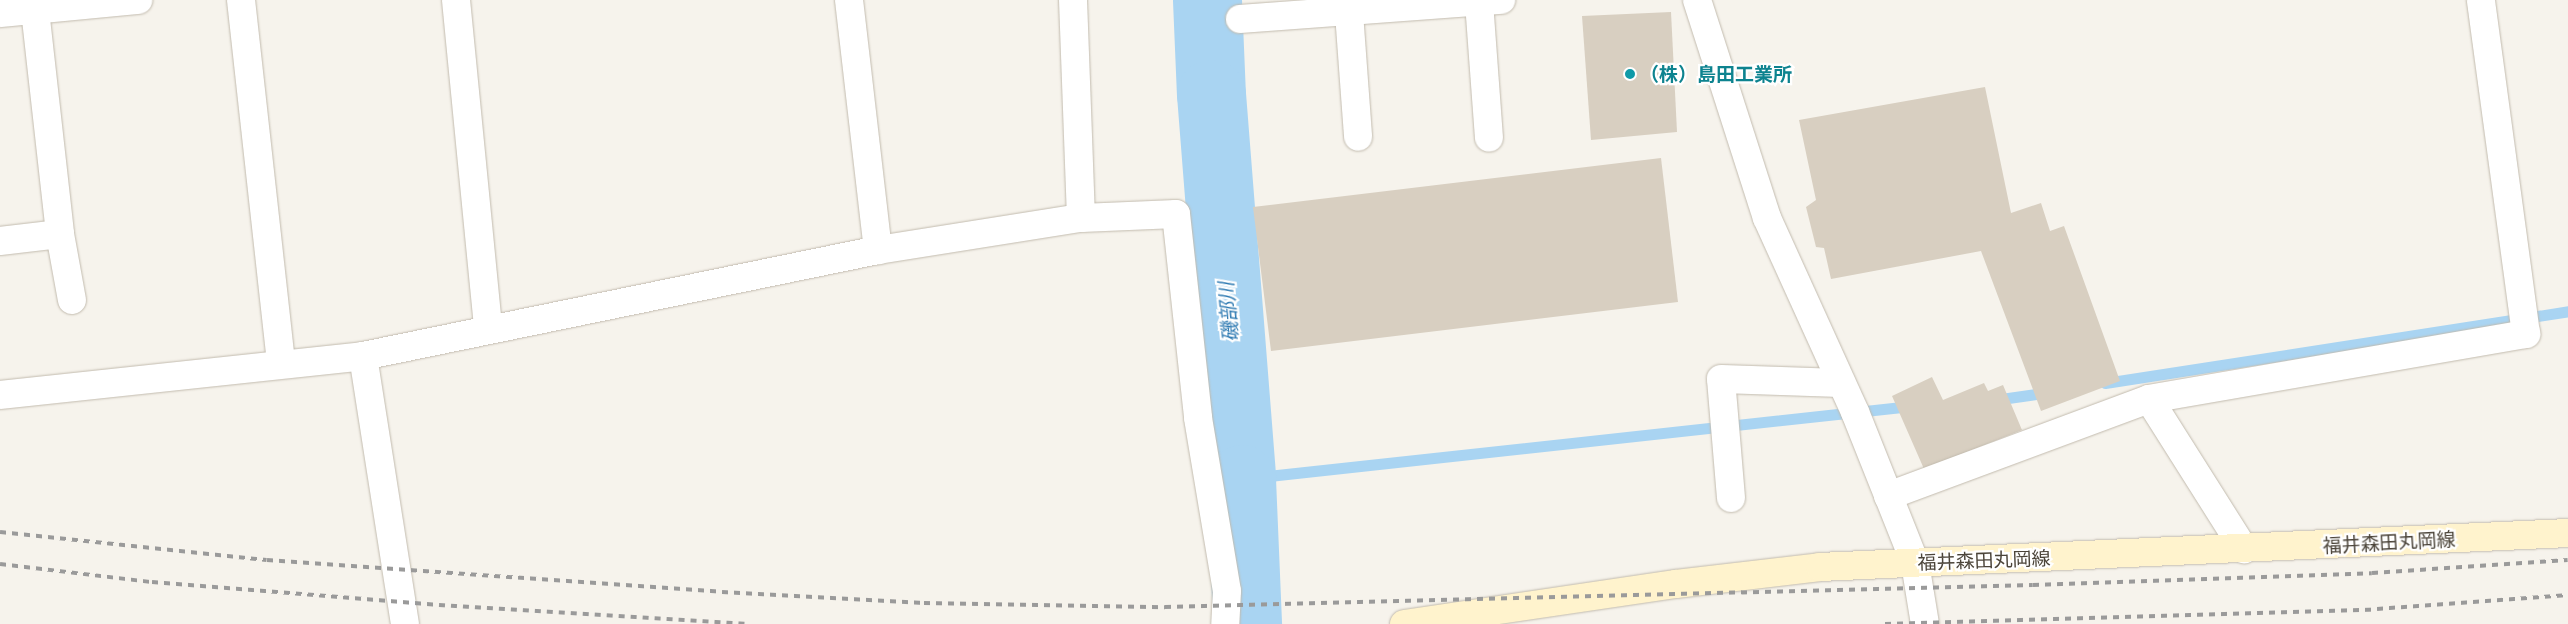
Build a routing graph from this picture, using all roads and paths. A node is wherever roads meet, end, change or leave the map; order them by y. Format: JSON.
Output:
{"nodes":[{"id":1,"x":138,"y":0,"type":"edge"},
{"id":2,"x":241,"y":0,"type":"edge"},
{"id":3,"x":456,"y":0,"type":"edge"},
{"id":4,"x":849,"y":0,"type":"edge"},
{"id":5,"x":1073,"y":0,"type":"edge"},
{"id":6,"x":1698,"y":0,"type":"edge"},
{"id":7,"x":2481,"y":0,"type":"edge"},
{"id":8,"x":1490,"y":1,"type":"edge"},
{"id":9,"x":35,"y":10,"type":"junction"},
{"id":10,"x":1349,"y":13,"type":"junction"},
{"id":11,"x":0,"y":14,"type":"edge"},
{"id":12,"x":1240,"y":19,"type":"dead end"},
{"id":13,"x":1358,"y":137,"type":"dead end"},
{"id":14,"x":1489,"y":138,"type":"dead end"},
{"id":15,"x":1081,"y":218,"type":"junction"},
{"id":16,"x":60,"y":234,"type":"junction"},
{"id":17,"x":0,"y":240,"type":"edge"},
{"id":18,"x":878,"y":250,"type":"junction"},
{"id":19,"x":72,"y":300,"type":"dead end"},
{"id":20,"x":488,"y":329,"type":"junction"},
{"id":21,"x":363,"y":356,"type":"junction"},
{"id":22,"x":281,"y":362,"type":"junction"},
{"id":23,"x":1840,"y":383,"type":"junction"},
{"id":24,"x":0,"y":396,"type":"edge"},
{"id":25,"x":2149,"y":399,"type":"junction"},
{"id":26,"x":1888,"y":496,"type":"junction"},
{"id":27,"x":1731,"y":498,"type":"dead end"},
{"id":28,"x":2568,"y":533,"type":"edge"},
{"id":29,"x":2244,"y":549,"type":"junction"},
{"id":30,"x":1915,"y":563,"type":"junction"},
{"id":31,"x":405,"y":624,"type":"edge"},
{"id":32,"x":1225,"y":624,"type":"edge"},
{"id":33,"x":1404,"y":624,"type":"edge"},
{"id":34,"x":1925,"y":624,"type":"edge"}],
"edges":[{"from":1,"to":9,"type":"street"},
{"from":2,"to":22,"type":"street"},
{"from":3,"to":20,"type":"street"},
{"from":4,"to":18,"type":"street"},
{"from":5,"to":15,"type":"street"},
{"from":6,"to":23,"type":"street"},
{"from":7,"to":25,"type":"street"},
{"from":8,"to":10,"type":"street"},
{"from":8,"to":14,"type":"street"},
{"from":9,"to":11,"type":"street"},
{"from":9,"to":16,"type":"street"},
{"from":10,"to":12,"type":"street"},
{"from":10,"to":13,"type":"street"},
{"from":15,"to":18,"type":"street"},
{"from":15,"to":32,"type":"street"},
{"from":16,"to":17,"type":"street"},
{"from":16,"to":19,"type":"street"},
{"from":18,"to":20,"type":"street"},
{"from":20,"to":21,"type":"street"},
{"from":21,"to":22,"type":"street"},
{"from":21,"to":31,"type":"street"},
{"from":22,"to":24,"type":"street"},
{"from":23,"to":26,"type":"street"},
{"from":23,"to":27,"type":"street"},
{"from":25,"to":26,"type":"street"},
{"from":25,"to":29,"type":"street"},
{"from":26,"to":30,"type":"street"},
{"from":28,"to":29,"type":"main road","name":"福井森田丸岡線"},
{"from":29,"to":30,"type":"main road","name":"福井森田丸岡線"},
{"from":30,"to":33,"type":"main road","name":"福井森田丸岡線"},
{"from":30,"to":34,"type":"street"}]}
